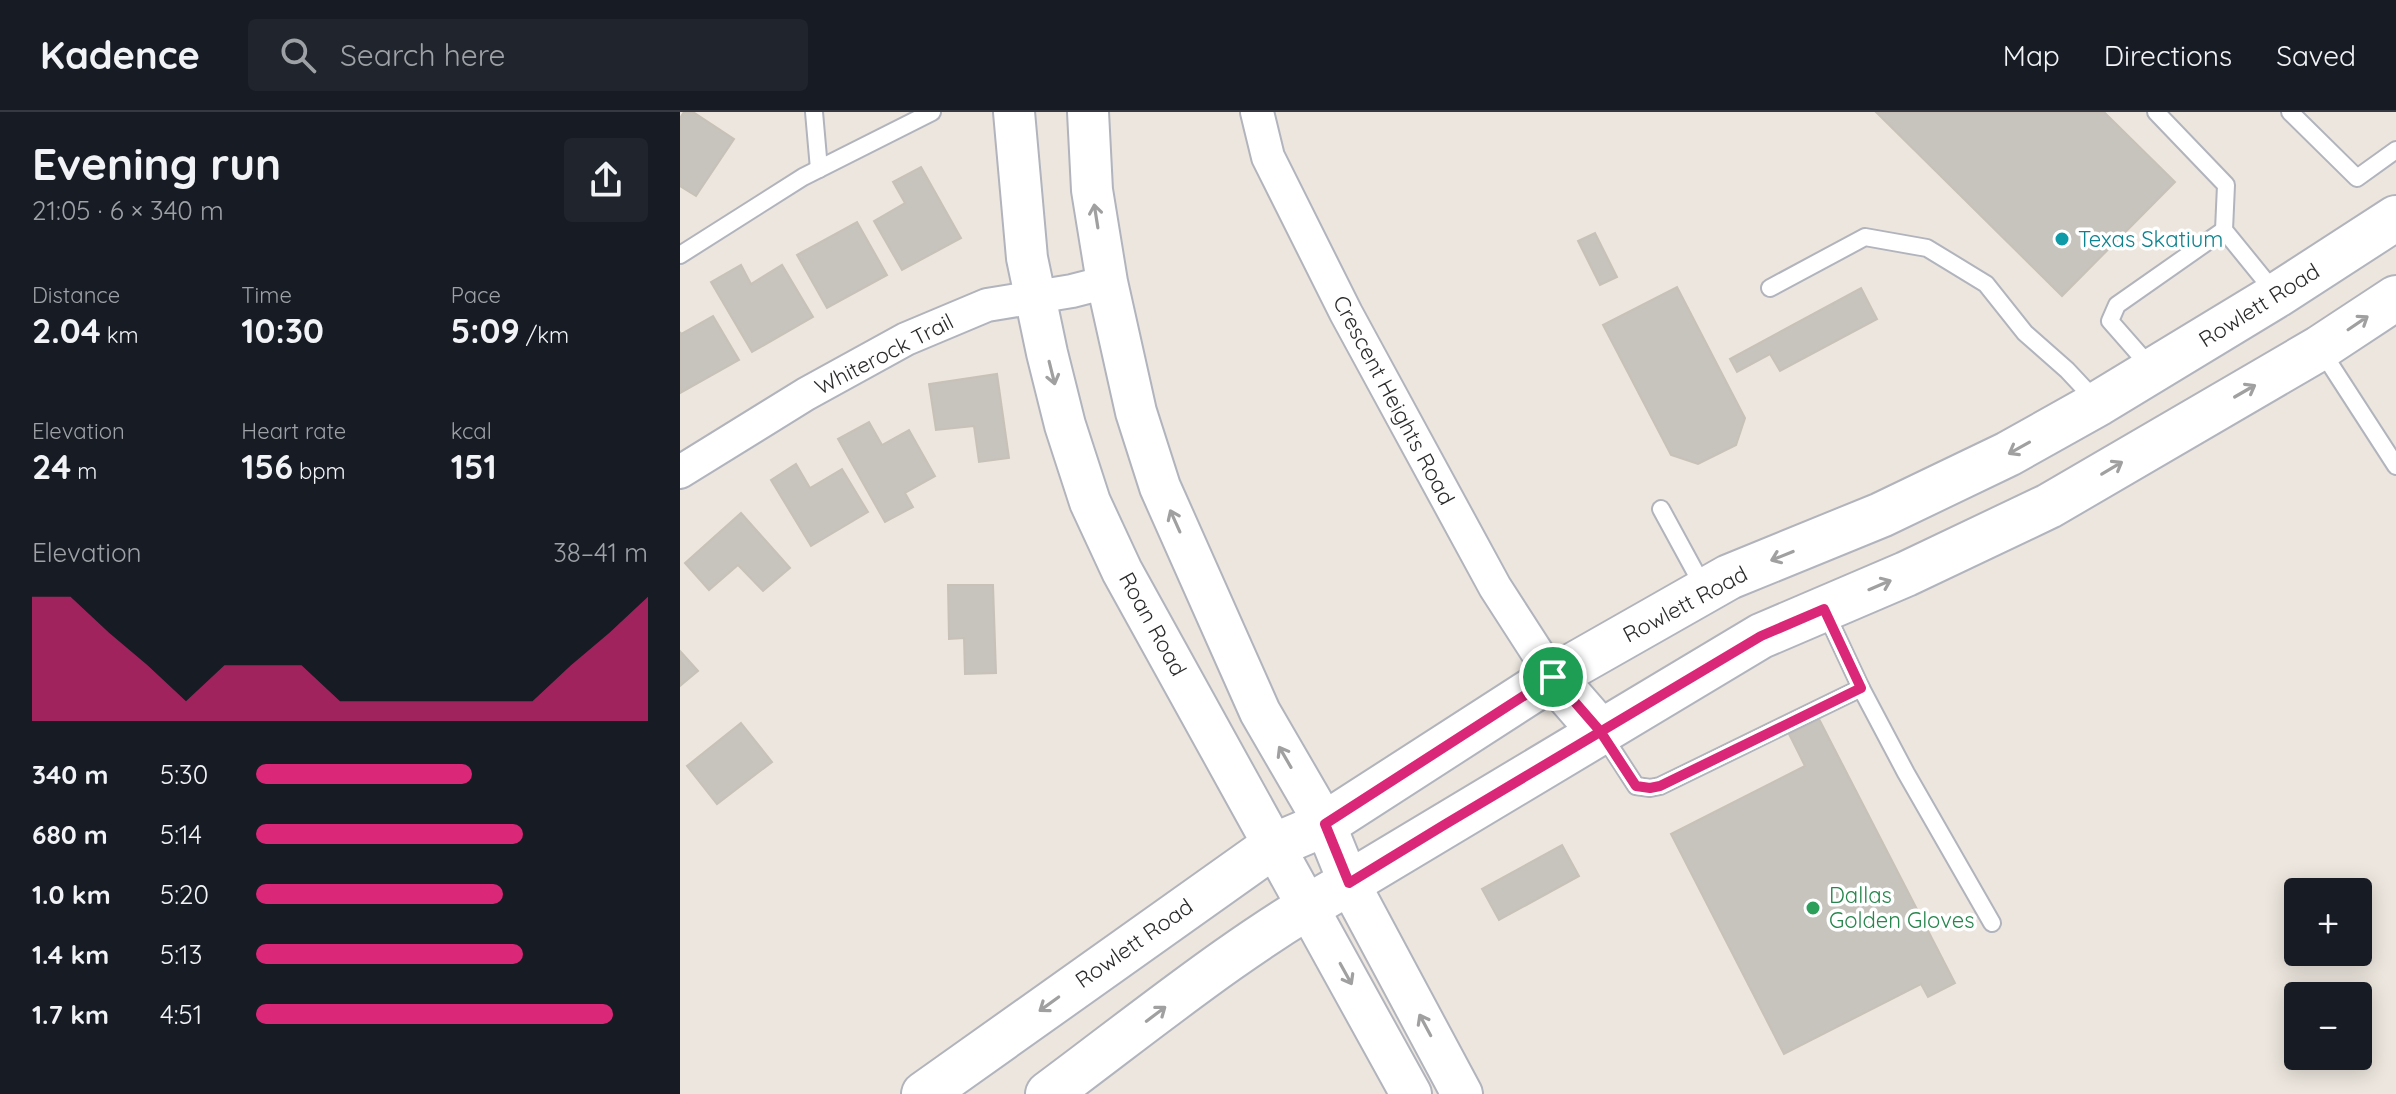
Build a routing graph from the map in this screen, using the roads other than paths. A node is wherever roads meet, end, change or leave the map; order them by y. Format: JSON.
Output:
{"nodes":[{"id":1,"x":814,"y":112,"type":"edge"},
{"id":2,"x":932,"y":112,"type":"edge"},
{"id":3,"x":1014,"y":112,"type":"edge"},
{"id":4,"x":1088,"y":112,"type":"edge"},
{"id":5,"x":1257,"y":112,"type":"edge"},
{"id":6,"x":2156,"y":112,"type":"edge"},
{"id":7,"x":2290,"y":112,"type":"edge"},
{"id":8,"x":2396,"y":150,"type":"edge"},
{"id":9,"x":819,"y":169,"type":"junction"},
{"id":10,"x":2396,"y":218,"type":"edge"},
{"id":11,"x":2224,"y":230,"type":"junction"},
{"id":12,"x":680,"y":255,"type":"edge"},
{"id":13,"x":1107,"y":282,"type":"junction"},
{"id":14,"x":1770,"y":288,"type":"dead end"},
{"id":15,"x":2279,"y":293,"type":"junction"},
{"id":16,"x":1036,"y":296,"type":"junction"},
{"id":17,"x":2396,"y":298,"type":"edge"},
{"id":18,"x":2320,"y":348,"type":"junction"},
{"id":19,"x":2154,"y":371,"type":"junction"},
{"id":20,"x":2099,"y":403,"type":"junction"},
{"id":21,"x":2396,"y":466,"type":"edge"},
{"id":22,"x":680,"y":472,"type":"edge"},
{"id":23,"x":1661,"y":509,"type":"dead end"},
{"id":24,"x":1705,"y":591,"type":"junction"},
{"id":25,"x":1824,"y":609,"type":"junction"},
{"id":26,"x":1553,"y":677,"type":"junction"},
{"id":27,"x":1861,"y":688,"type":"junction"},
{"id":28,"x":1600,"y":731,"type":"junction"},
{"id":29,"x":1325,"y":824,"type":"junction"},
{"id":30,"x":1273,"y":846,"type":"junction"},
{"id":31,"x":1349,"y":883,"type":"junction"},
{"id":32,"x":1308,"y":906,"type":"junction"},
{"id":33,"x":1992,"y":923,"type":"dead end"},
{"id":34,"x":924,"y":1094,"type":"edge"},
{"id":35,"x":1048,"y":1094,"type":"edge"},
{"id":36,"x":1411,"y":1094,"type":"edge"},
{"id":37,"x":1462,"y":1094,"type":"edge"}],
"edges":[{"from":1,"to":9,"type":"lane"},
{"from":2,"to":9,"type":"lane"},
{"from":3,"to":16,"type":"street","name":"Roan Road"},
{"from":13,"to":4,"type":"street","one_way":true},
{"from":5,"to":26,"type":"street","name":"Crescent Heights Road"},
{"from":6,"to":11,"type":"lane"},
{"from":7,"to":8,"type":"lane"},
{"from":9,"to":12,"type":"lane"},
{"from":10,"to":15,"type":"main road","name":"Rowlett Road"},
{"from":11,"to":15,"type":"lane"},
{"from":11,"to":19,"type":"lane"},
{"from":13,"to":16,"type":"street","name":"Whiterock Trail"},
{"from":29,"to":13,"type":"street","one_way":true},
{"from":14,"to":20,"type":"lane"},
{"from":15,"to":18,"type":"main road"},
{"from":15,"to":19,"type":"main road","name":"Rowlett Road"},
{"from":16,"to":22,"type":"street","name":"Whiterock Trail"},
{"from":16,"to":30,"type":"street","name":"Roan Road","one_way":true},
{"from":18,"to":17,"type":"main road","one_way":true},
{"from":18,"to":21,"type":"lane"},
{"from":25,"to":18,"type":"main road","one_way":true},
{"from":19,"to":20,"type":"main road","name":"Rowlett Road"},
{"from":20,"to":24,"type":"main road","name":"Rowlett Road","one_way":true},
{"from":23,"to":24,"type":"lane"},
{"from":24,"to":26,"type":"main road","name":"Rowlett Road"},
{"from":25,"to":27,"type":"lane"},
{"from":25,"to":28,"type":"main road"},
{"from":26,"to":28,"type":"main road"},
{"from":26,"to":29,"type":"main road","name":"Rowlett Road"},
{"from":27,"to":28,"type":"lane"},
{"from":27,"to":33,"type":"lane"},
{"from":28,"to":31,"type":"main road"},
{"from":29,"to":30,"type":"main road","name":"Rowlett Road"},
{"from":29,"to":31,"type":"street"},
{"from":30,"to":32,"type":"street","name":"Roan Road"},
{"from":30,"to":34,"type":"main road","name":"Rowlett Road","one_way":true},
{"from":31,"to":32,"type":"main road"},
{"from":37,"to":31,"type":"street","one_way":true},
{"from":35,"to":32,"type":"main road","one_way":true},
{"from":32,"to":36,"type":"street","name":"Roan Road","one_way":true}]}
